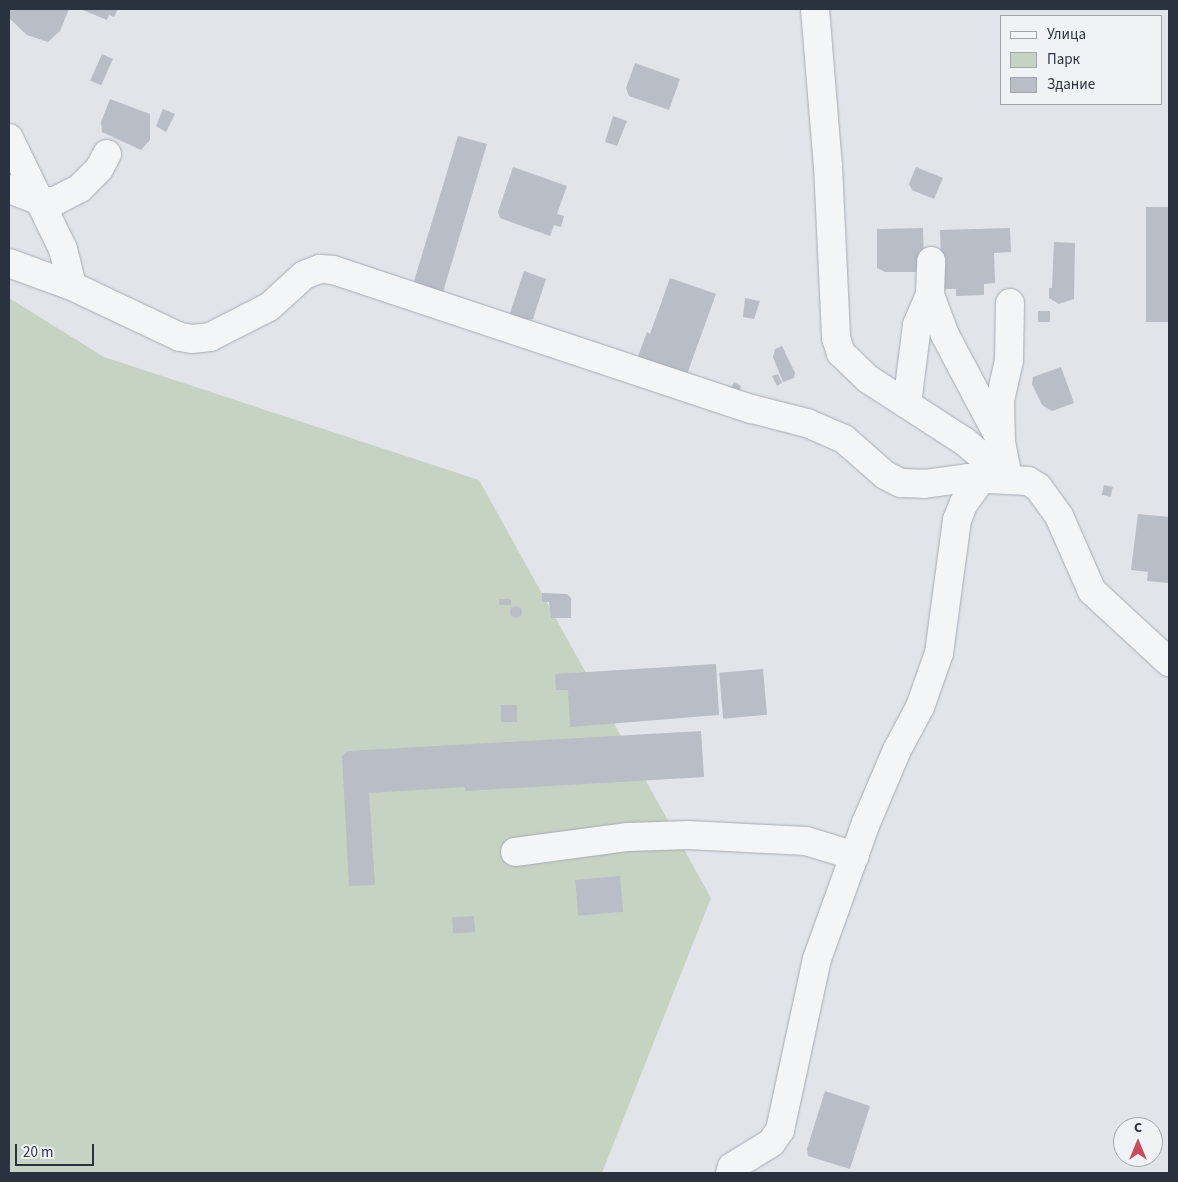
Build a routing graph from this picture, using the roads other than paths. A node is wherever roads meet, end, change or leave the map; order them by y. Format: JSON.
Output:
{"nodes":[{"id":1,"x":815,"y":9,"type":"edge"},
{"id":2,"x":9,"y":138,"type":"edge"},
{"id":3,"x":107,"y":154,"type":"dead end"},
{"id":4,"x":9,"y":189,"type":"edge"},
{"id":5,"x":41,"y":201,"type":"junction"},
{"id":6,"x":931,"y":261,"type":"dead end"},
{"id":7,"x":9,"y":263,"type":"edge"},
{"id":8,"x":72,"y":286,"type":"junction"},
{"id":9,"x":930,"y":295,"type":"junction"},
{"id":10,"x":1010,"y":303,"type":"dead end"},
{"id":11,"x":907,"y":404,"type":"junction"},
{"id":12,"x":1001,"y":441,"type":"junction"},
{"id":13,"x":995,"y":478,"type":"junction"},
{"id":14,"x":1169,"y":662,"type":"edge"},
{"id":15,"x":515,"y":852,"type":"dead end"},
{"id":16,"x":855,"y":856,"type":"junction"},
{"id":17,"x":730,"y":1173,"type":"edge"}],
"edges":[{"from":1,"to":11,"type":"street"},
{"from":2,"to":5,"type":"street"},
{"from":3,"to":5,"type":"street"},
{"from":4,"to":5,"type":"street"},
{"from":5,"to":8,"type":"street"},
{"from":6,"to":9,"type":"street"},
{"from":7,"to":8,"type":"street"},
{"from":8,"to":13,"type":"street"},
{"from":9,"to":11,"type":"street"},
{"from":9,"to":12,"type":"street"},
{"from":10,"to":12,"type":"street"},
{"from":11,"to":13,"type":"street"},
{"from":12,"to":13,"type":"street"},
{"from":13,"to":14,"type":"street"},
{"from":13,"to":16,"type":"street"},
{"from":15,"to":16,"type":"street"},
{"from":16,"to":17,"type":"street"}]}
